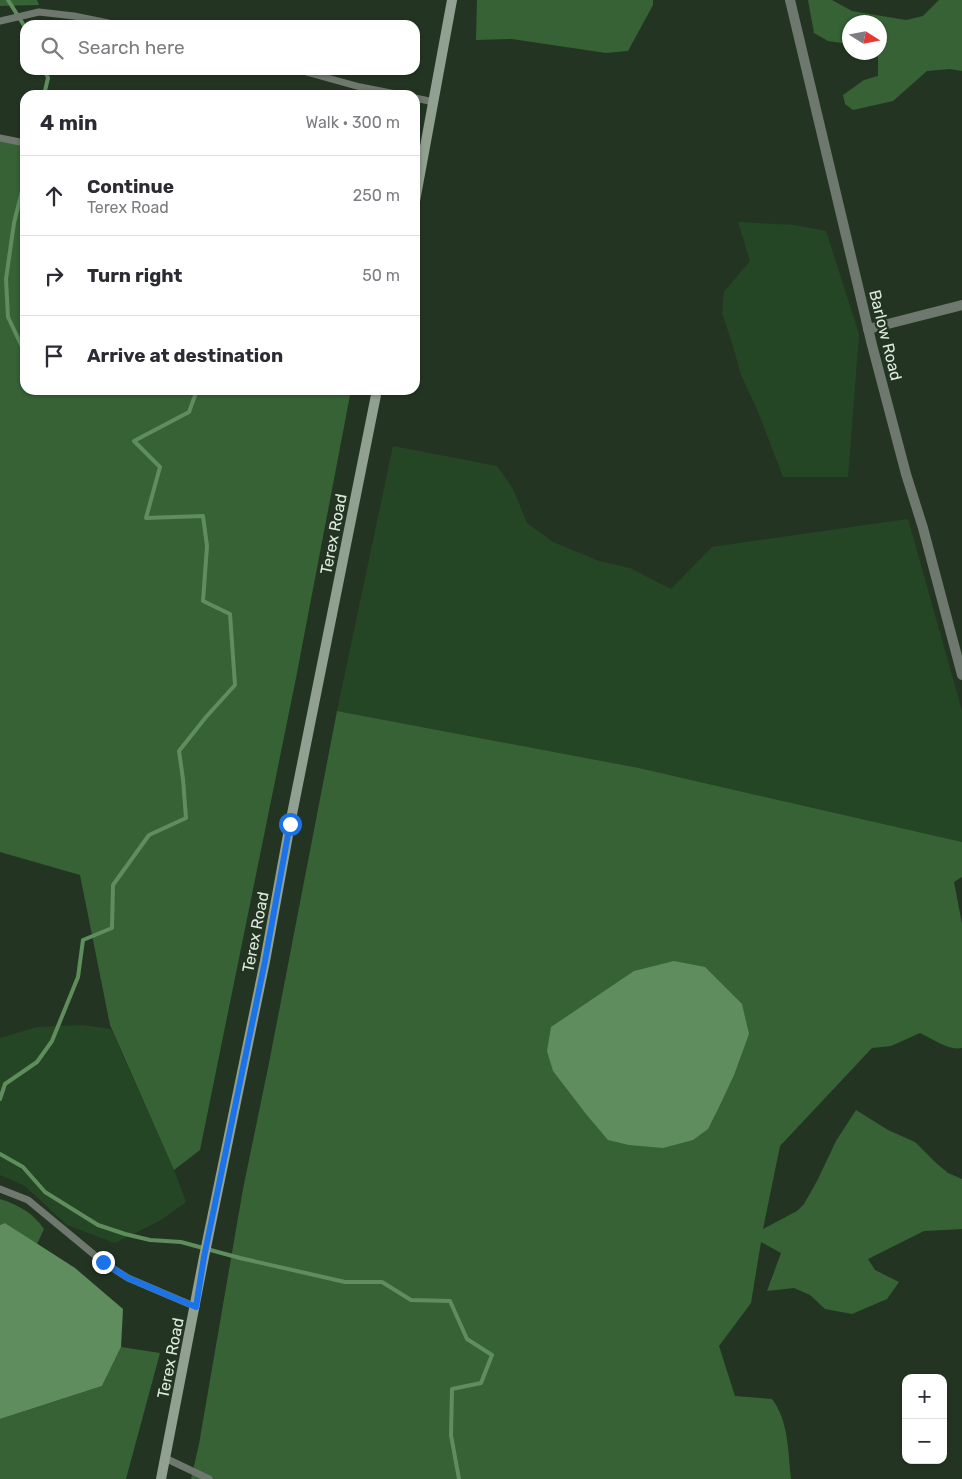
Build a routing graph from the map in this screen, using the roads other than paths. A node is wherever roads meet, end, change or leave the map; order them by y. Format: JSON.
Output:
{"nodes":[{"id":1,"x":452,"y":0,"type":"edge"},
{"id":2,"x":790,"y":0,"type":"edge"},
{"id":3,"x":94,"y":20,"type":"edge"},
{"id":4,"x":0,"y":21,"type":"edge"},
{"id":5,"x":316,"y":75,"type":"edge"},
{"id":6,"x":372,"y":90,"type":"edge"},
{"id":7,"x":420,"y":99,"type":"edge"},
{"id":8,"x":434,"y":102,"type":"junction"},
{"id":9,"x":0,"y":138,"type":"edge"},
{"id":10,"x":20,"y":142,"type":"edge"},
{"id":11,"x":420,"y":174,"type":"edge"},
{"id":12,"x":962,"y":305,"type":"edge"},
{"id":13,"x":868,"y":329,"type":"junction"},
{"id":14,"x":377,"y":395,"type":"edge"},
{"id":15,"x":962,"y":675,"type":"edge"},
{"id":16,"x":0,"y":1189,"type":"edge"},
{"id":17,"x":196,"y":1307,"type":"junction"},
{"id":18,"x":165,"y":1458,"type":"junction"},
{"id":19,"x":161,"y":1479,"type":"edge"},
{"id":20,"x":209,"y":1479,"type":"edge"}],
"edges":[{"from":1,"to":8,"type":"main road"},
{"from":2,"to":13,"type":"street","name":"Barlow Road"},
{"from":3,"to":4,"type":"lane"},
{"from":5,"to":6,"type":"lane"},
{"from":7,"to":8,"type":"lane"},
{"from":8,"to":11,"type":"main road"},
{"from":9,"to":10,"type":"lane"},
{"from":12,"to":13,"type":"street"},
{"from":13,"to":15,"type":"street","name":"Barlow Road"},
{"from":14,"to":17,"type":"main road","name":"Terex Road"},
{"from":16,"to":17,"type":"lane"},
{"from":17,"to":18,"type":"main road","name":"Terex Road"},
{"from":18,"to":19,"type":"main road","name":"Terex Road"},
{"from":18,"to":20,"type":"lane"}]}
